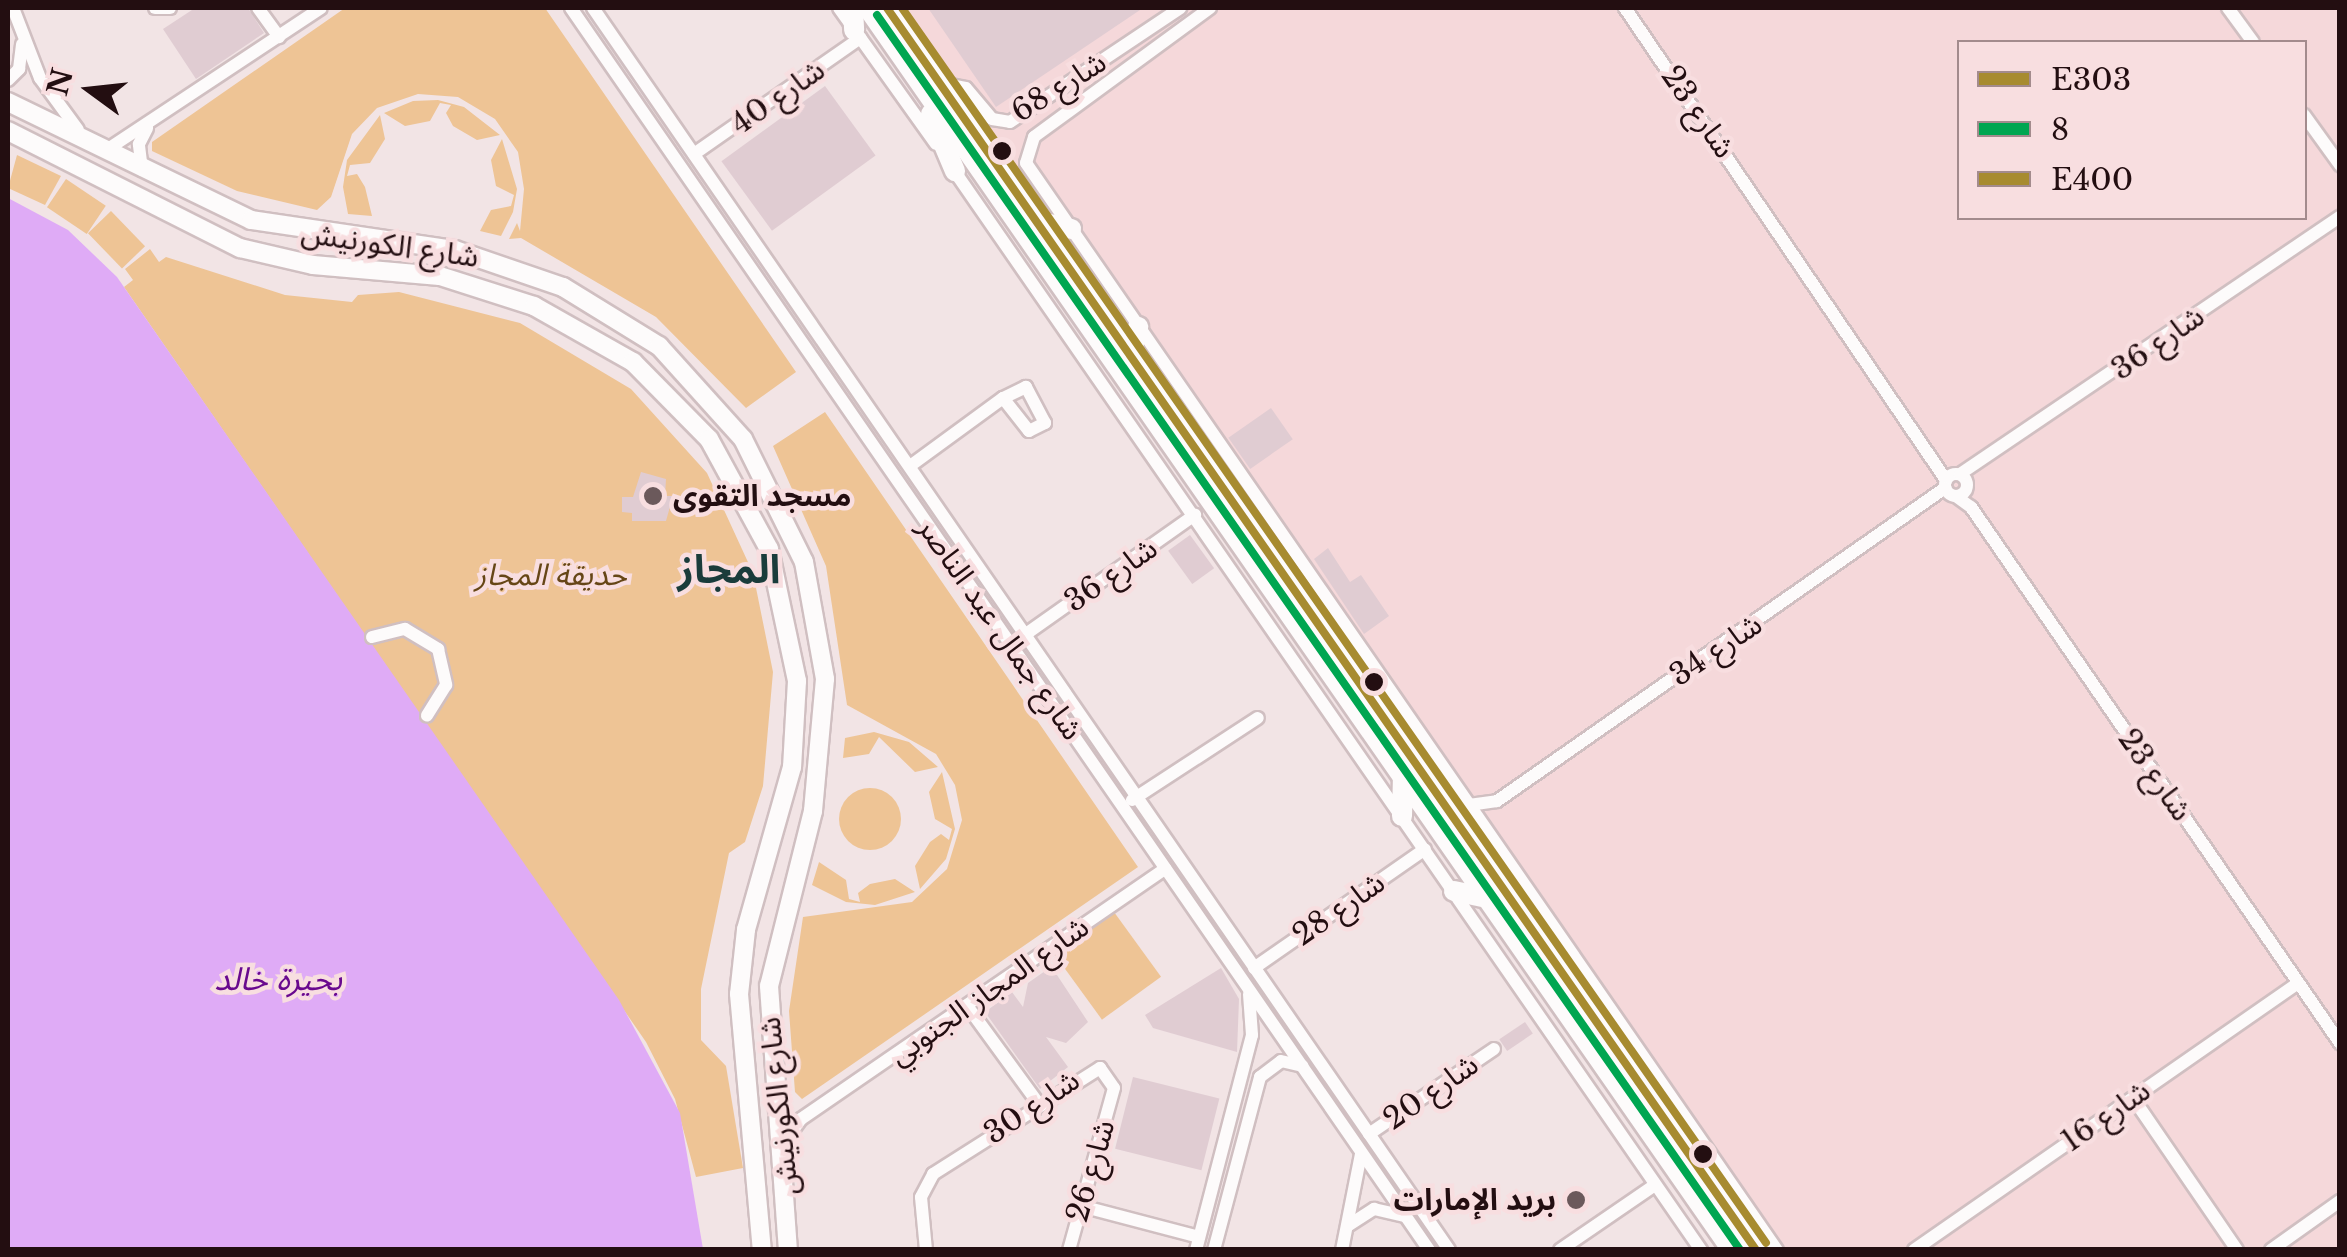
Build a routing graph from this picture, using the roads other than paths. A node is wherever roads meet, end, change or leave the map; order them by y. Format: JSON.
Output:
{"nodes":[{"id":1,"x":12,"y":8,"type":"edge"},
{"id":2,"x":155,"y":8,"type":"edge"},
{"id":3,"x":170,"y":8,"type":"edge"},
{"id":4,"x":258,"y":8,"type":"edge"},
{"id":5,"x":321,"y":8,"type":"edge"},
{"id":6,"x":571,"y":8,"type":"edge"},
{"id":7,"x":594,"y":8,"type":"edge"},
{"id":8,"x":839,"y":8,"type":"edge"},
{"id":9,"x":853,"y":8,"type":"edge"},
{"id":10,"x":868,"y":8,"type":"edge"},
{"id":11,"x":887,"y":8,"type":"edge"},
{"id":12,"x":1180,"y":8,"type":"edge"},
{"id":13,"x":1210,"y":8,"type":"edge"},
{"id":14,"x":1625,"y":8,"type":"edge"},
{"id":15,"x":2228,"y":8,"type":"edge"},
{"id":16,"x":1195,"y":14,"type":"edge"},
{"id":17,"x":588,"y":32,"type":"junction"},
{"id":18,"x":857,"y":34,"type":"junction"},
{"id":19,"x":278,"y":36,"type":"junction"},
{"id":20,"x":2252,"y":40,"type":"edge"},
{"id":21,"x":22,"y":41,"type":"junction"},
{"id":22,"x":633,"y":65,"type":"junction"},
{"id":23,"x":1084,"y":73,"type":"junction"},
{"id":24,"x":8,"y":80,"type":"edge"},
{"id":25,"x":930,"y":81,"type":"junction"},
{"id":26,"x":1093,"y":94,"type":"junction"},
{"id":27,"x":8,"y":102,"type":"edge"},
{"id":28,"x":2307,"y":119,"type":"edge"},
{"id":29,"x":148,"y":126,"type":"junction"},
{"id":30,"x":8,"y":130,"type":"edge"},
{"id":31,"x":78,"y":130,"type":"junction"},
{"id":32,"x":108,"y":149,"type":"junction"},
{"id":33,"x":694,"y":154,"type":"junction"},
{"id":34,"x":2340,"y":165,"type":"edge"},
{"id":35,"x":142,"y":170,"type":"junction"},
{"id":36,"x":954,"y":170,"type":"junction"},
{"id":37,"x":2340,"y":216,"type":"edge"},
{"id":38,"x":1037,"y":221,"type":"junction"},
{"id":39,"x":1072,"y":229,"type":"junction"},
{"id":40,"x":526,"y":272,"type":"junction"},
{"id":41,"x":477,"y":285,"type":"junction"},
{"id":42,"x":1138,"y":327,"type":"junction"},
{"id":43,"x":1131,"y":354,"type":"junction"},
{"id":44,"x":1003,"y":398,"type":"dead end"},
{"id":45,"x":910,"y":466,"type":"junction"},
{"id":46,"x":1954,"y":487,"type":"junction"},
{"id":47,"x":1195,"y":515,"type":"junction"},
{"id":48,"x":1026,"y":634,"type":"junction"},
{"id":49,"x":372,"y":637,"type":"dead end"},
{"id":50,"x":1363,"y":651,"type":"junction"},
{"id":51,"x":1359,"y":677,"type":"junction"},
{"id":52,"x":1037,"y":682,"type":"junction"},
{"id":53,"x":797,"y":703,"type":"junction"},
{"id":54,"x":1078,"y":711,"type":"junction"},
{"id":55,"x":426,"y":715,"type":"dead end"},
{"id":56,"x":1258,"y":718,"type":"dead end"},
{"id":57,"x":823,"y":749,"type":"junction"},
{"id":58,"x":1402,"y":774,"type":"junction"},
{"id":59,"x":1102,"y":776,"type":"junction"},
{"id":60,"x":1140,"y":800,"type":"junction"},
{"id":61,"x":1497,"y":801,"type":"junction"},
{"id":62,"x":1469,"y":805,"type":"junction"},
{"id":63,"x":1402,"y":816,"type":"junction"},
{"id":64,"x":1484,"y":827,"type":"junction"},
{"id":65,"x":1425,"y":849,"type":"junction"},
{"id":66,"x":1479,"y":850,"type":"junction"},
{"id":67,"x":1165,"y":869,"type":"junction"},
{"id":68,"x":1454,"y":891,"type":"junction"},
{"id":69,"x":1488,"y":898,"type":"junction"},
{"id":70,"x":1254,"y":968,"type":"junction"},
{"id":71,"x":1572,"y":983,"type":"junction"},
{"id":72,"x":2298,"y":984,"type":"junction"},
{"id":73,"x":1247,"y":987,"type":"junction"},
{"id":74,"x":1600,"y":991,"type":"junction"},
{"id":75,"x":968,"y":1007,"type":"junction"},
{"id":76,"x":2340,"y":1043,"type":"edge"},
{"id":77,"x":1494,"y":1049,"type":"dead end"},
{"id":78,"x":1302,"y":1066,"type":"junction"},
{"id":79,"x":1113,"y":1093,"type":"joint"},
{"id":80,"x":2132,"y":1098,"type":"junction"},
{"id":81,"x":773,"y":1102,"type":"junction"},
{"id":82,"x":1038,"y":1103,"type":"junction"},
{"id":83,"x":813,"y":1112,"type":"junction"},
{"id":84,"x":1369,"y":1134,"type":"junction"},
{"id":85,"x":782,"y":1144,"type":"junction"},
{"id":86,"x":1360,"y":1151,"type":"junction"},
{"id":87,"x":1220,"y":1156,"type":"junction"},
{"id":88,"x":1655,"y":1185,"type":"junction"},
{"id":89,"x":2340,"y":1202,"type":"edge"},
{"id":90,"x":1081,"y":1206,"type":"junction"},
{"id":91,"x":1405,"y":1216,"type":"junction"},
{"id":92,"x":1222,"y":1219,"type":"junction"},
{"id":93,"x":1349,"y":1225,"type":"junction"},
{"id":94,"x":1198,"y":1243,"type":"edge"},
{"id":95,"x":762,"y":1250,"type":"edge"},
{"id":96,"x":788,"y":1250,"type":"edge"},
{"id":97,"x":926,"y":1250,"type":"edge"},
{"id":98,"x":1069,"y":1250,"type":"edge"},
{"id":99,"x":1214,"y":1250,"type":"edge"},
{"id":100,"x":1342,"y":1250,"type":"edge"},
{"id":101,"x":1429,"y":1250,"type":"edge"},
{"id":102,"x":1449,"y":1250,"type":"edge"},
{"id":103,"x":1560,"y":1250,"type":"edge"},
{"id":104,"x":1701,"y":1250,"type":"edge"},
{"id":105,"x":1732,"y":1250,"type":"edge"},
{"id":106,"x":1756,"y":1250,"type":"edge"},
{"id":107,"x":1777,"y":1250,"type":"edge"},
{"id":108,"x":1914,"y":1250,"type":"edge"},
{"id":109,"x":2237,"y":1250,"type":"edge"},
{"id":110,"x":2271,"y":1250,"type":"edge"}],
"edges":[{"from":1,"to":21,"type":"street"},
{"from":2,"to":3,"type":"street"},
{"from":4,"to":19,"type":"street"},
{"from":5,"to":19,"type":"street"},
{"from":6,"to":17,"type":"street","name":"شارع جمال عبد الناصر"},
{"from":7,"to":22,"type":"street","name":"شارع جمال عبد الناصر"},
{"from":8,"to":18,"type":"street"},
{"from":9,"to":18,"type":"highway"},
{"from":10,"to":25,"type":"highway"},
{"from":11,"to":25,"type":"highway"},
{"from":12,"to":23,"type":"street","name":"شارع 68"},
{"from":13,"to":16,"type":"street","name":"شارع 68"},
{"from":14,"to":46,"type":"street","name":"شارع 23"},
{"from":15,"to":20,"type":"street"},
{"from":16,"to":26,"type":"street","name":"شارع 68"},
{"from":17,"to":22,"type":"street"},
{"from":17,"to":52,"type":"street","name":"شارع جمال عبد الناصر"},
{"from":18,"to":33,"type":"street","name":"شارع 40"},
{"from":18,"to":36,"type":"street"},
{"from":19,"to":29,"type":"street"},
{"from":21,"to":24,"type":"street"},
{"from":21,"to":31,"type":"street"},
{"from":22,"to":33,"type":"street","name":"شارع جمال عبد الناصر"},
{"from":23,"to":25,"type":"street","name":"شارع 68"},
{"from":23,"to":26,"type":"street"},
{"from":25,"to":36,"type":"highway"},
{"from":25,"to":38,"type":"highway"},
{"from":25,"to":58,"type":"highway"},
{"from":26,"to":39,"type":"street","name":"شارع 68"},
{"from":27,"to":31,"type":"main road","name":"شارع الكورنيش"},
{"from":28,"to":34,"type":"street"},
{"from":29,"to":32,"type":"street"},
{"from":29,"to":35,"type":"street"},
{"from":30,"to":41,"type":"main road","name":"شارع الكورنيش"},
{"from":31,"to":32,"type":"main road","name":"شارع الكورنيش"},
{"from":32,"to":35,"type":"main road","name":"شارع الكورنيش"},
{"from":33,"to":45,"type":"street","name":"شارع جمال عبد الناصر"},
{"from":35,"to":40,"type":"main road","name":"شارع الكورنيش"},
{"from":36,"to":47,"type":"street"},
{"from":37,"to":46,"type":"street","name":"شارع 36"},
{"from":38,"to":39,"type":"highway"},
{"from":38,"to":43,"type":"highway"},
{"from":39,"to":42,"type":"street"},
{"from":40,"to":41,"type":"main road"},
{"from":40,"to":57,"type":"main road","name":"شارع الكورنيش"},
{"from":41,"to":53,"type":"main road","name":"شارع الكورنيش"},
{"from":42,"to":43,"type":"highway"},
{"from":42,"to":50,"type":"street"},
{"from":43,"to":51,"type":"highway"},
{"from":44,"to":45,"type":"street"},
{"from":45,"to":48,"type":"street","name":"شارع جمال عبد الناصر"},
{"from":46,"to":61,"type":"street","name":"شارع 34"},
{"from":46,"to":72,"type":"street","name":"شارع 23"},
{"from":47,"to":48,"type":"street","name":"شارع 36"},
{"from":47,"to":63,"type":"street"},
{"from":48,"to":54,"type":"street","name":"شارع جمال عبد الناصر"},
{"from":49,"to":55,"type":"street"},
{"from":50,"to":51,"type":"highway"},
{"from":50,"to":62,"type":"street"},
{"from":51,"to":66,"type":"highway"},
{"from":52,"to":54,"type":"street"},
{"from":52,"to":59,"type":"street","name":"شارع جمال عبد الناصر"},
{"from":53,"to":57,"type":"main road"},
{"from":53,"to":95,"type":"main road","name":"شارع الكورنيش"},
{"from":54,"to":60,"type":"street","name":"شارع جمال عبد الناصر"},
{"from":56,"to":60,"type":"street"},
{"from":57,"to":81,"type":"main road","name":"شارع الكورنيش"},
{"from":58,"to":63,"type":"highway"},
{"from":58,"to":69,"type":"highway"},
{"from":59,"to":60,"type":"street"},
{"from":59,"to":67,"type":"street","name":"شارع جمال عبد الناصر"},
{"from":60,"to":70,"type":"street","name":"شارع جمال عبد الناصر"},
{"from":61,"to":62,"type":"street","name":"شارع 34"},
{"from":61,"to":64,"type":"street","name":"شارع 34"},
{"from":62,"to":64,"type":"street"},
{"from":63,"to":65,"type":"street"},
{"from":64,"to":66,"type":"highway"},
{"from":64,"to":74,"type":"street"},
{"from":65,"to":68,"type":"street"},
{"from":65,"to":70,"type":"street","name":"شارع 28"},
{"from":66,"to":71,"type":"highway"},
{"from":67,"to":73,"type":"street","name":"شارع جمال عبد الناصر"},
{"from":67,"to":75,"type":"street","name":"شارع المجاز الجنوبي"},
{"from":68,"to":69,"type":"highway"},
{"from":68,"to":88,"type":"street"},
{"from":69,"to":105,"type":"highway"},
{"from":70,"to":84,"type":"street","name":"شارع جمال عبد الناصر"},
{"from":71,"to":74,"type":"highway"},
{"from":71,"to":106,"type":"highway"},
{"from":72,"to":76,"type":"street","name":"شارع 23"},
{"from":72,"to":80,"type":"street","name":"شارع 16"},
{"from":73,"to":78,"type":"street","name":"شارع جمال عبد الناصر"},
{"from":73,"to":87,"type":"street"},
{"from":74,"to":107,"type":"street"},
{"from":75,"to":82,"type":"street"},
{"from":75,"to":83,"type":"street","name":"شارع المجاز الجنوبي"},
{"from":77,"to":84,"type":"street","name":"شارع 20"},
{"from":78,"to":86,"type":"street","name":"شارع جمال عبد الناصر"},
{"from":78,"to":92,"type":"street"},
{"from":79,"to":82,"type":"street","name":"شارع 30"},
{"from":79,"to":90,"type":"street","name":"شارع 26"},
{"from":80,"to":108,"type":"street","name":"شارع 16"},
{"from":80,"to":109,"type":"street"},
{"from":81,"to":83,"type":"street"},
{"from":81,"to":85,"type":"main road","name":"شارع الكورنيش"},
{"from":82,"to":97,"type":"street","name":"شارع 30"},
{"from":83,"to":85,"type":"street","name":"شارع المجاز الجنوبي"},
{"from":84,"to":102,"type":"street","name":"شارع جمال عبد الناصر"},
{"from":85,"to":96,"type":"main road","name":"شارع الكورنيش"},
{"from":86,"to":91,"type":"street","name":"شارع جمال عبد الناصر"},
{"from":86,"to":93,"type":"street"},
{"from":87,"to":92,"type":"street"},
{"from":87,"to":94,"type":"street"},
{"from":88,"to":103,"type":"street"},
{"from":88,"to":104,"type":"street"},
{"from":89,"to":110,"type":"street"},
{"from":90,"to":94,"type":"street"},
{"from":90,"to":98,"type":"street","name":"شارع 26"},
{"from":91,"to":93,"type":"street"},
{"from":91,"to":101,"type":"street","name":"شارع جمال عبد الناصر"},
{"from":92,"to":99,"type":"street"},
{"from":93,"to":100,"type":"street"}]}
